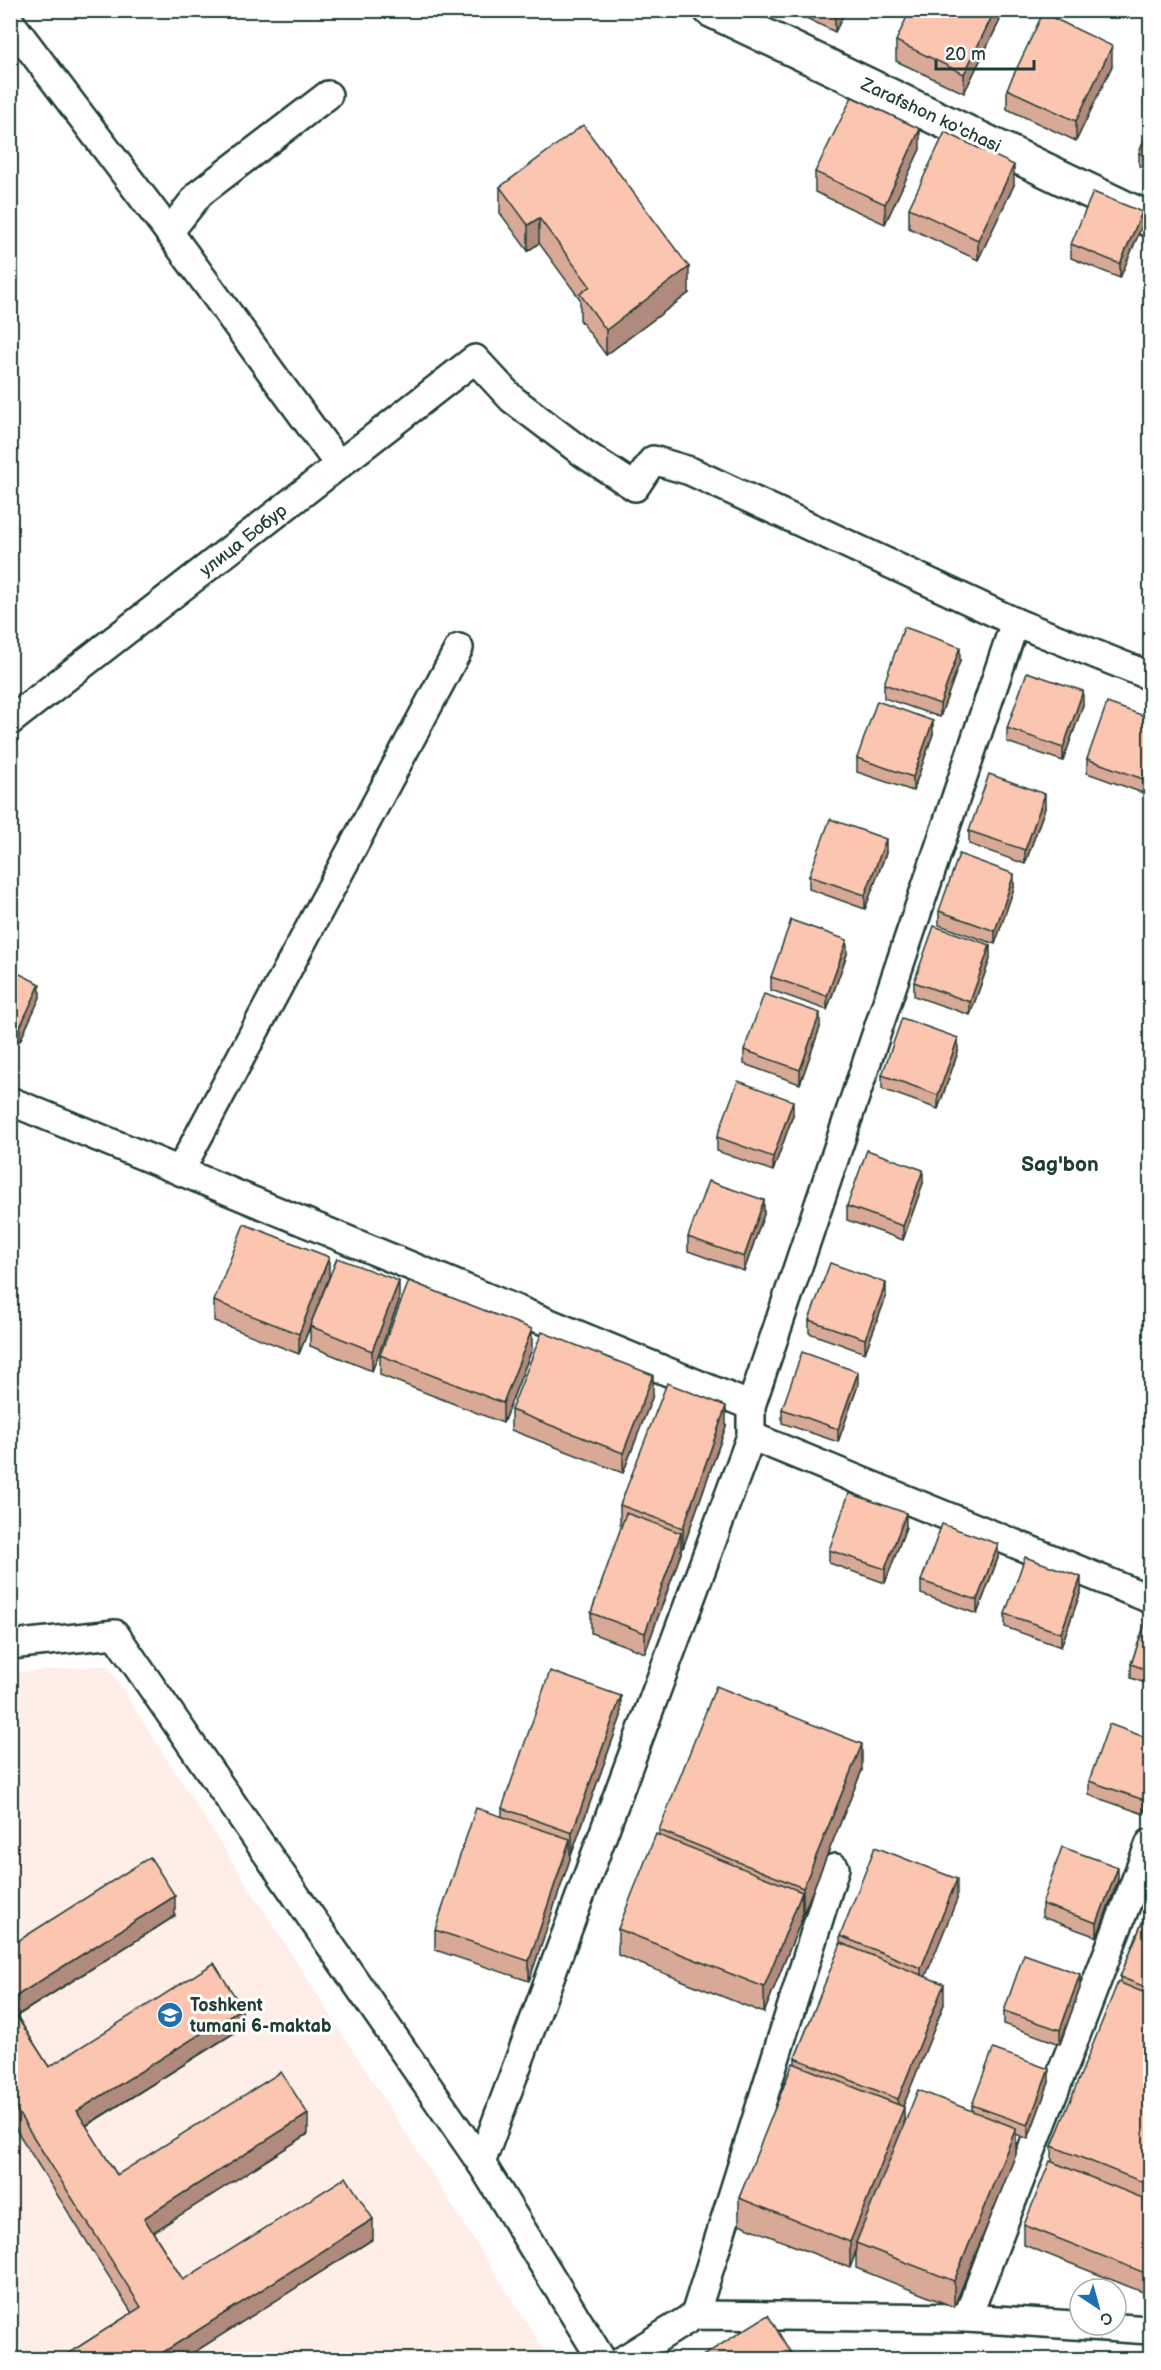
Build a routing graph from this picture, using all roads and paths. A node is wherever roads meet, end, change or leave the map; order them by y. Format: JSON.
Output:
{"nodes":[{"id":1,"x":731,"y":15,"type":"edge"},
{"id":2,"x":10,"y":22,"type":"edge"},
{"id":3,"x":328,"y":94,"type":"dead end"},
{"id":4,"x":1150,"y":220,"type":"edge"},
{"id":5,"x":169,"y":232,"type":"junction"},
{"id":6,"x":339,"y":465,"type":"junction"},
{"id":7,"x":1015,"y":621,"type":"junction"},
{"id":8,"x":459,"y":648,"type":"dead end"},
{"id":9,"x":1150,"y":676,"type":"edge"},
{"id":10,"x":10,"y":721,"type":"edge"},
{"id":11,"x":10,"y":1101,"type":"edge"},
{"id":12,"x":180,"y":1171,"type":"junction"},
{"id":13,"x":751,"y":1406,"type":"junction"},
{"id":14,"x":751,"y":1436,"type":"junction"},
{"id":15,"x":1150,"y":1599,"type":"edge"},
{"id":16,"x":10,"y":1645,"type":"edge"},
{"id":17,"x":1150,"y":1843,"type":"edge"},
{"id":18,"x":835,"y":1868,"type":"dead end"},
{"id":19,"x":481,"y":2163,"type":"junction"},
{"id":20,"x":695,"y":2315,"type":"junction"},
{"id":21,"x":967,"y":2318,"type":"junction"},
{"id":22,"x":1150,"y":2330,"type":"edge"},
{"id":23,"x":602,"y":2360,"type":"edge"},
{"id":24,"x":623,"y":2360,"type":"edge"}],
"edges":[{"from":1,"to":4,"type":"street","name":"Zarafshon ko'chasi"},
{"from":2,"to":5,"type":"street"},
{"from":3,"to":5,"type":"street"},
{"from":5,"to":6,"type":"street"},
{"from":6,"to":7,"type":"street","name":"улица Бобур"},
{"from":6,"to":10,"type":"street","name":"улица Бобур"},
{"from":7,"to":9,"type":"street"},
{"from":7,"to":13,"type":"street"},
{"from":8,"to":12,"type":"street"},
{"from":11,"to":12,"type":"street"},
{"from":12,"to":13,"type":"street"},
{"from":13,"to":14,"type":"street"},
{"from":14,"to":15,"type":"street"},
{"from":14,"to":19,"type":"street"},
{"from":16,"to":19,"type":"street"},
{"from":17,"to":21,"type":"street"},
{"from":18,"to":20,"type":"street"},
{"from":19,"to":23,"type":"street"},
{"from":20,"to":21,"type":"street"},
{"from":20,"to":24,"type":"street"},
{"from":21,"to":22,"type":"street"}]}
